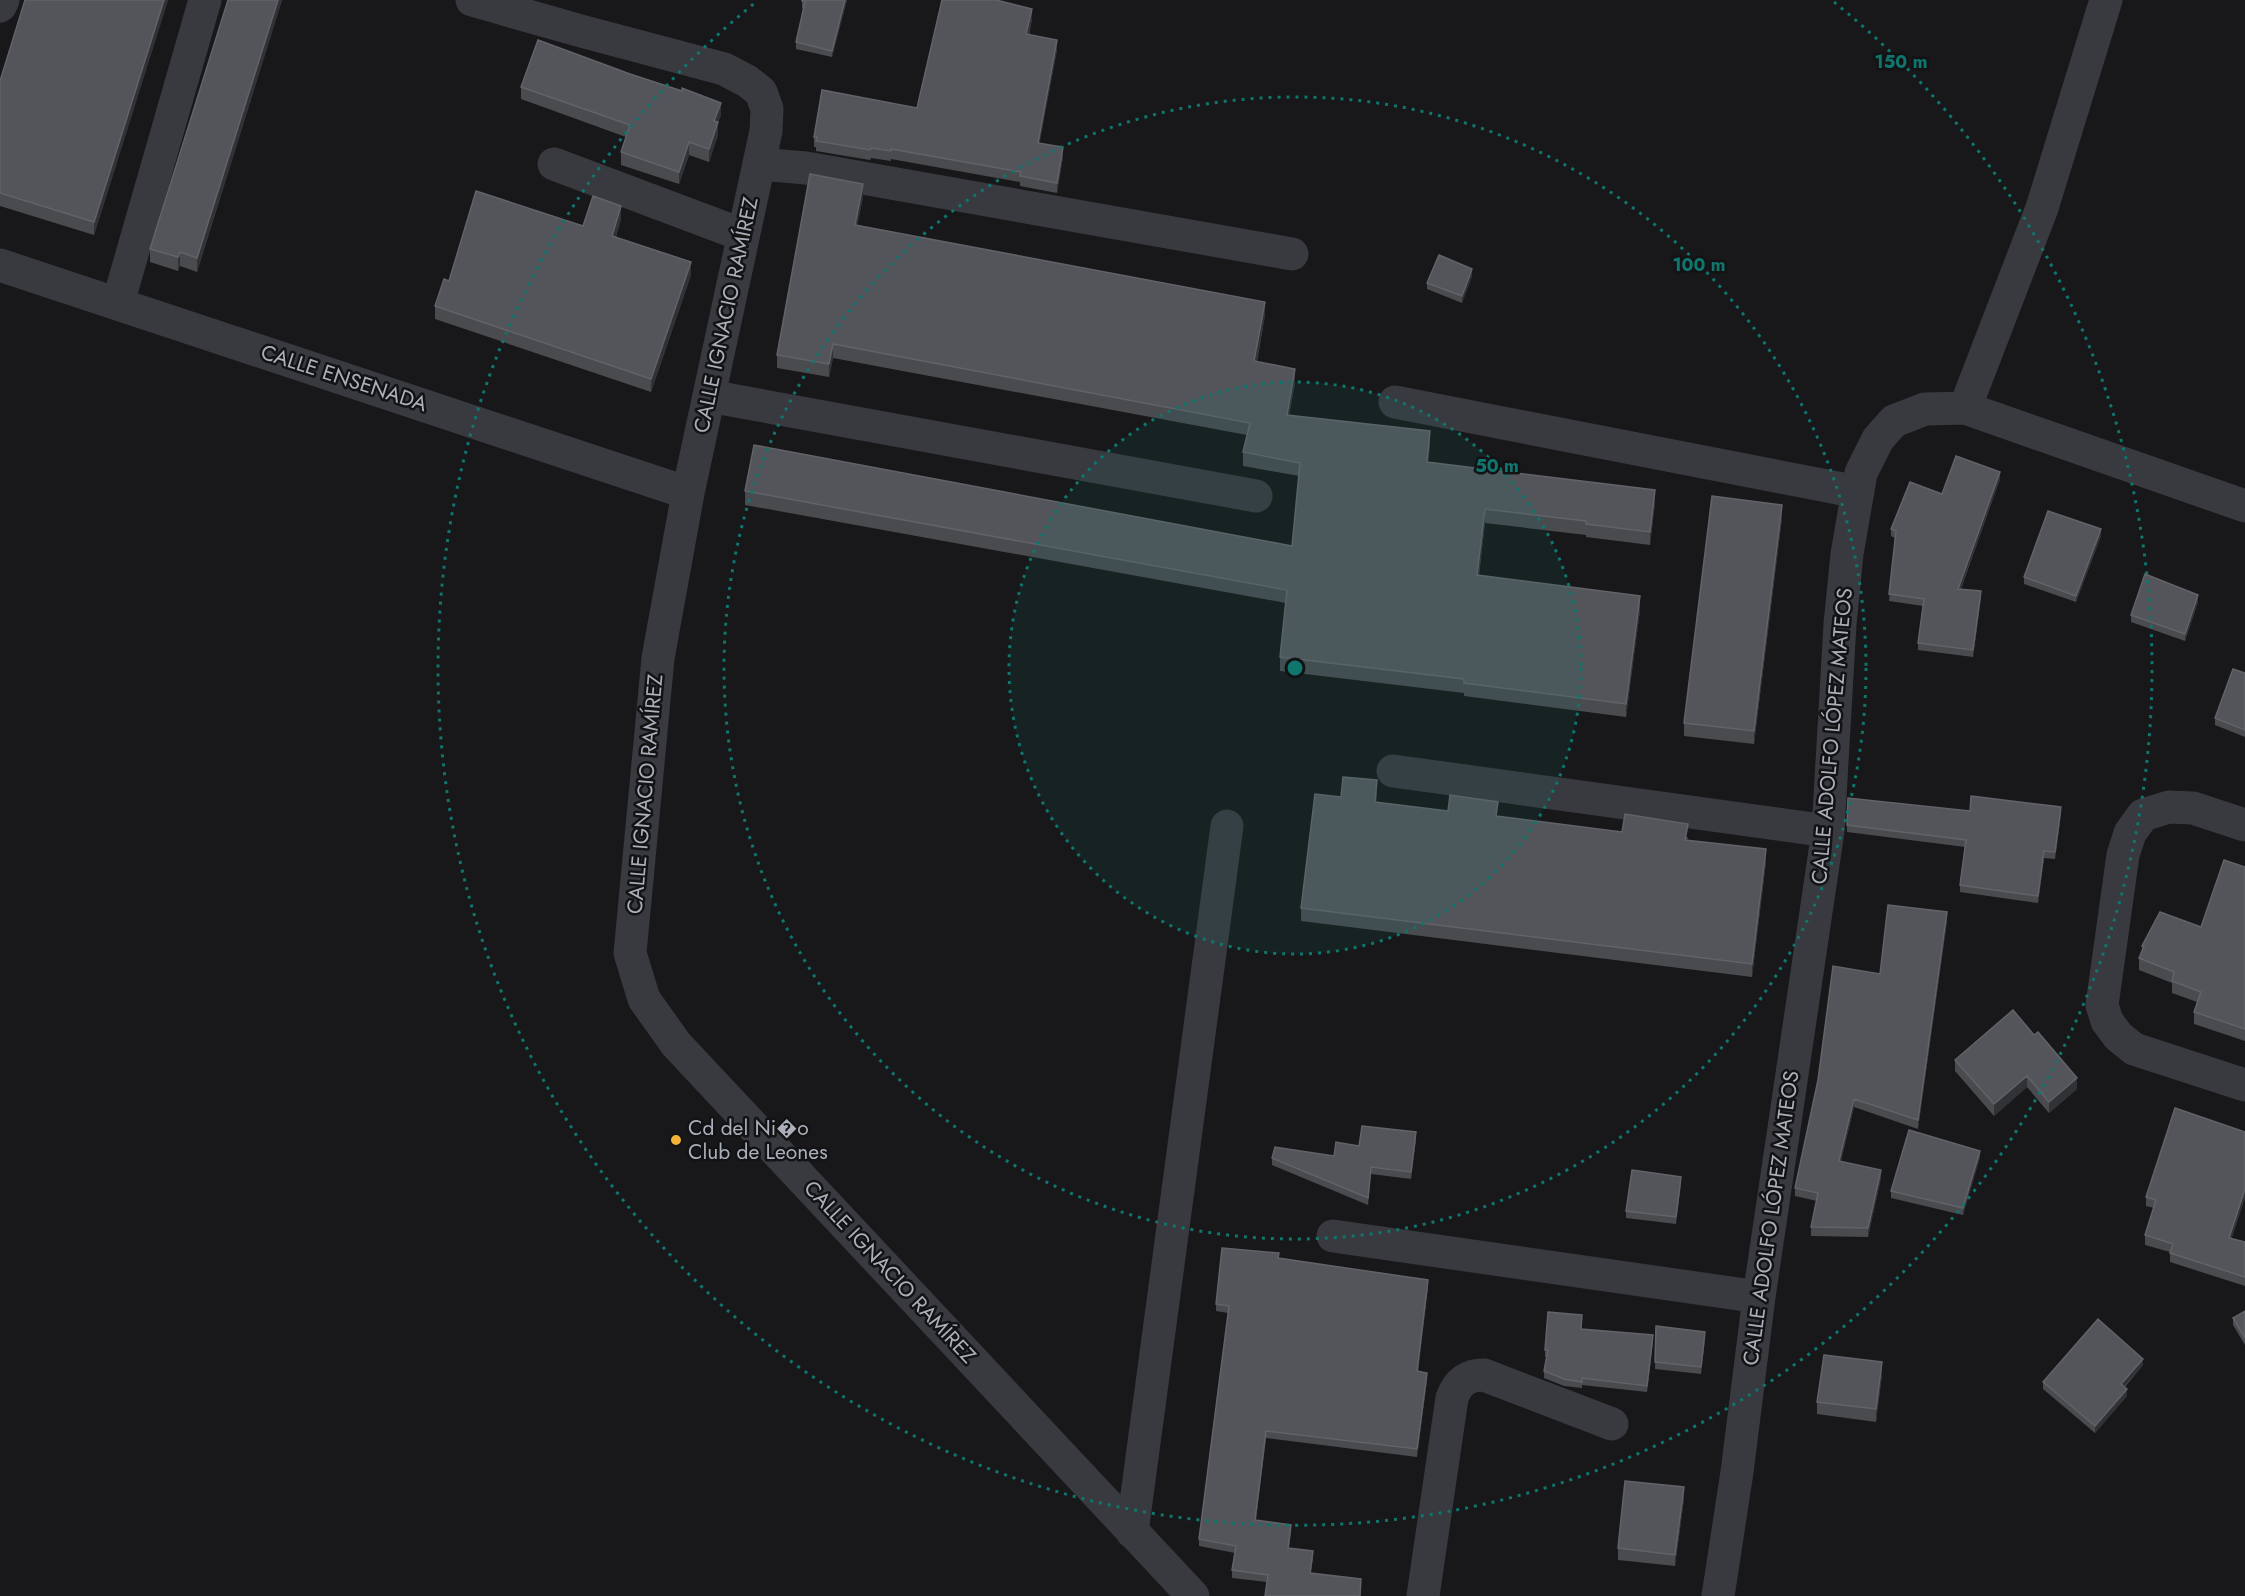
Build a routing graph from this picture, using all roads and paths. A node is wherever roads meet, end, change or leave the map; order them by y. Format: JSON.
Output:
{"nodes":[{"id":1,"x":3,"y":0,"type":"edge"},
{"id":2,"x":205,"y":0,"type":"edge"},
{"id":3,"x":472,"y":0,"type":"edge"},
{"id":4,"x":2106,"y":0,"type":"edge"},
{"id":5,"x":0,"y":6,"type":"edge"},
{"id":6,"x":554,"y":164,"type":"dead end"},
{"id":7,"x":759,"y":164,"type":"junction"},
{"id":8,"x":743,"y":235,"type":"junction"},
{"id":9,"x":1292,"y":254,"type":"dead end"},
{"id":10,"x":0,"y":265,"type":"edge"},
{"id":11,"x":118,"y":303,"type":"junction"},
{"id":12,"x":709,"y":396,"type":"junction"},
{"id":13,"x":1395,"y":402,"type":"dead end"},
{"id":14,"x":1965,"y":408,"type":"junction"},
{"id":15,"x":1858,"y":492,"type":"junction"},
{"id":16,"x":688,"y":493,"type":"junction"},
{"id":17,"x":1256,"y":496,"type":"dead end"},
{"id":18,"x":2245,"y":506,"type":"edge"},
{"id":19,"x":1394,"y":771,"type":"dead end"},
{"id":20,"x":2245,"y":825,"type":"edge"},
{"id":21,"x":1227,"y":826,"type":"dead end"},
{"id":22,"x":1828,"y":831,"type":"junction"},
{"id":23,"x":2245,"y":1085,"type":"edge"},
{"id":24,"x":1333,"y":1236,"type":"dead end"},
{"id":25,"x":1759,"y":1297,"type":"junction"},
{"id":26,"x":1612,"y":1424,"type":"dead end"},
{"id":27,"x":1132,"y":1532,"type":"junction"},
{"id":28,"x":1193,"y":1596,"type":"edge"},
{"id":29,"x":1423,"y":1596,"type":"edge"},
{"id":30,"x":1718,"y":1596,"type":"edge"}],
"edges":[{"from":1,"to":5,"type":"street"},
{"from":2,"to":11,"type":"street"},
{"from":3,"to":7,"type":"street","name":"CALLE IGNACIO RAMÍREZ"},
{"from":4,"to":14,"type":"street"},
{"from":6,"to":8,"type":"street"},
{"from":7,"to":8,"type":"street","name":"CALLE IGNACIO RAMÍREZ"},
{"from":7,"to":9,"type":"street"},
{"from":8,"to":12,"type":"street","name":"CALLE IGNACIO RAMÍREZ"},
{"from":10,"to":11,"type":"street","name":"CALLE ENSENADA"},
{"from":11,"to":16,"type":"street","name":"CALLE ENSENADA"},
{"from":12,"to":16,"type":"street","name":"CALLE IGNACIO RAMÍREZ"},
{"from":12,"to":17,"type":"street"},
{"from":13,"to":15,"type":"street"},
{"from":14,"to":15,"type":"street","name":"CALLE ADOLFO LÓPEZ MATEOS"},
{"from":14,"to":18,"type":"street"},
{"from":15,"to":22,"type":"street","name":"CALLE ADOLFO LÓPEZ MATEOS"},
{"from":16,"to":27,"type":"street","name":"CALLE IGNACIO RAMÍREZ"},
{"from":19,"to":22,"type":"street"},
{"from":20,"to":23,"type":"street"},
{"from":21,"to":27,"type":"street"},
{"from":22,"to":25,"type":"street","name":"CALLE ADOLFO LÓPEZ MATEOS"},
{"from":24,"to":25,"type":"street"},
{"from":25,"to":30,"type":"street","name":"CALLE ADOLFO LÓPEZ MATEOS"},
{"from":26,"to":29,"type":"street"},
{"from":27,"to":28,"type":"street","name":"CALLE IGNACIO RAMÍREZ"}]}
